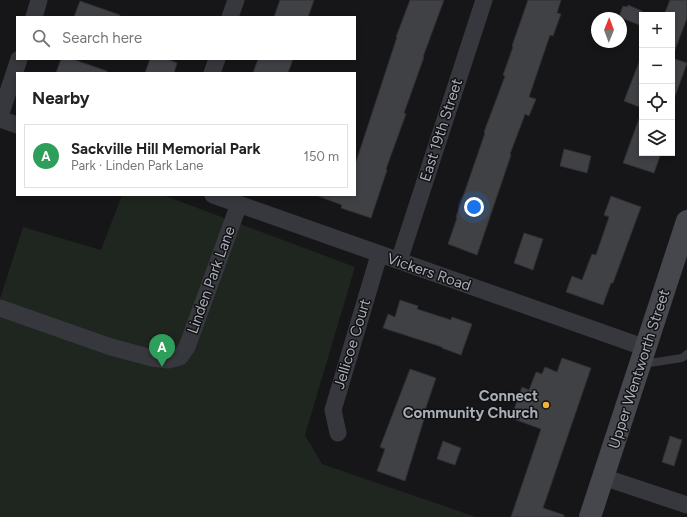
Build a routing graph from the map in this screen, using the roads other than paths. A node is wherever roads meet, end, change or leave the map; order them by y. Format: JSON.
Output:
{"nodes":[{"id":1,"x":39,"y":0,"type":"edge"},
{"id":2,"x":236,"y":0,"type":"edge"},
{"id":3,"x":484,"y":0,"type":"edge"},
{"id":4,"x":34,"y":16,"type":"edge"},
{"id":5,"x":230,"y":16,"type":"edge"},
{"id":6,"x":19,"y":60,"type":"edge"},
{"id":7,"x":217,"y":60,"type":"edge"},
{"id":8,"x":212,"y":72,"type":"edge"},
{"id":9,"x":0,"y":118,"type":"edge"},
{"id":10,"x":16,"y":125,"type":"edge"},
{"id":11,"x":216,"y":196,"type":"edge"},
{"id":12,"x":239,"y":204,"type":"junction"},
{"id":13,"x":687,"y":221,"type":"edge"},
{"id":14,"x":379,"y":255,"type":"junction"},
{"id":15,"x":399,"y":261,"type":"junction"},
{"id":16,"x":0,"y":308,"type":"edge"},
{"id":17,"x":687,"y":354,"type":"edge"},
{"id":18,"x":643,"y":356,"type":"junction"},
{"id":19,"x":338,"y":433,"type":"dead end"},
{"id":20,"x":603,"y":477,"type":"junction"},
{"id":21,"x":687,"y":505,"type":"edge"},
{"id":22,"x":590,"y":517,"type":"edge"}],
"edges":[{"from":1,"to":4,"type":"street"},
{"from":2,"to":5,"type":"street"},
{"from":3,"to":15,"type":"street","name":"East 19th Street"},
{"from":6,"to":9,"type":"street"},
{"from":7,"to":8,"type":"street"},
{"from":9,"to":10,"type":"street"},
{"from":11,"to":12,"type":"street","name":"Vickers Road"},
{"from":12,"to":14,"type":"street","name":"Vickers Road"},
{"from":12,"to":16,"type":"street","name":"Linden Park Lane"},
{"from":13,"to":18,"type":"main road","name":"Upper Wentworth Street"},
{"from":14,"to":15,"type":"street","name":"Vickers Road"},
{"from":14,"to":19,"type":"street","name":"Jellicoe Court"},
{"from":15,"to":18,"type":"street","name":"Vickers Road"},
{"from":17,"to":18,"type":"lane"},
{"from":18,"to":20,"type":"main road","name":"Upper Wentworth Street"},
{"from":20,"to":21,"type":"street"},
{"from":20,"to":22,"type":"main road","name":"Upper Wentworth Street"}]}
